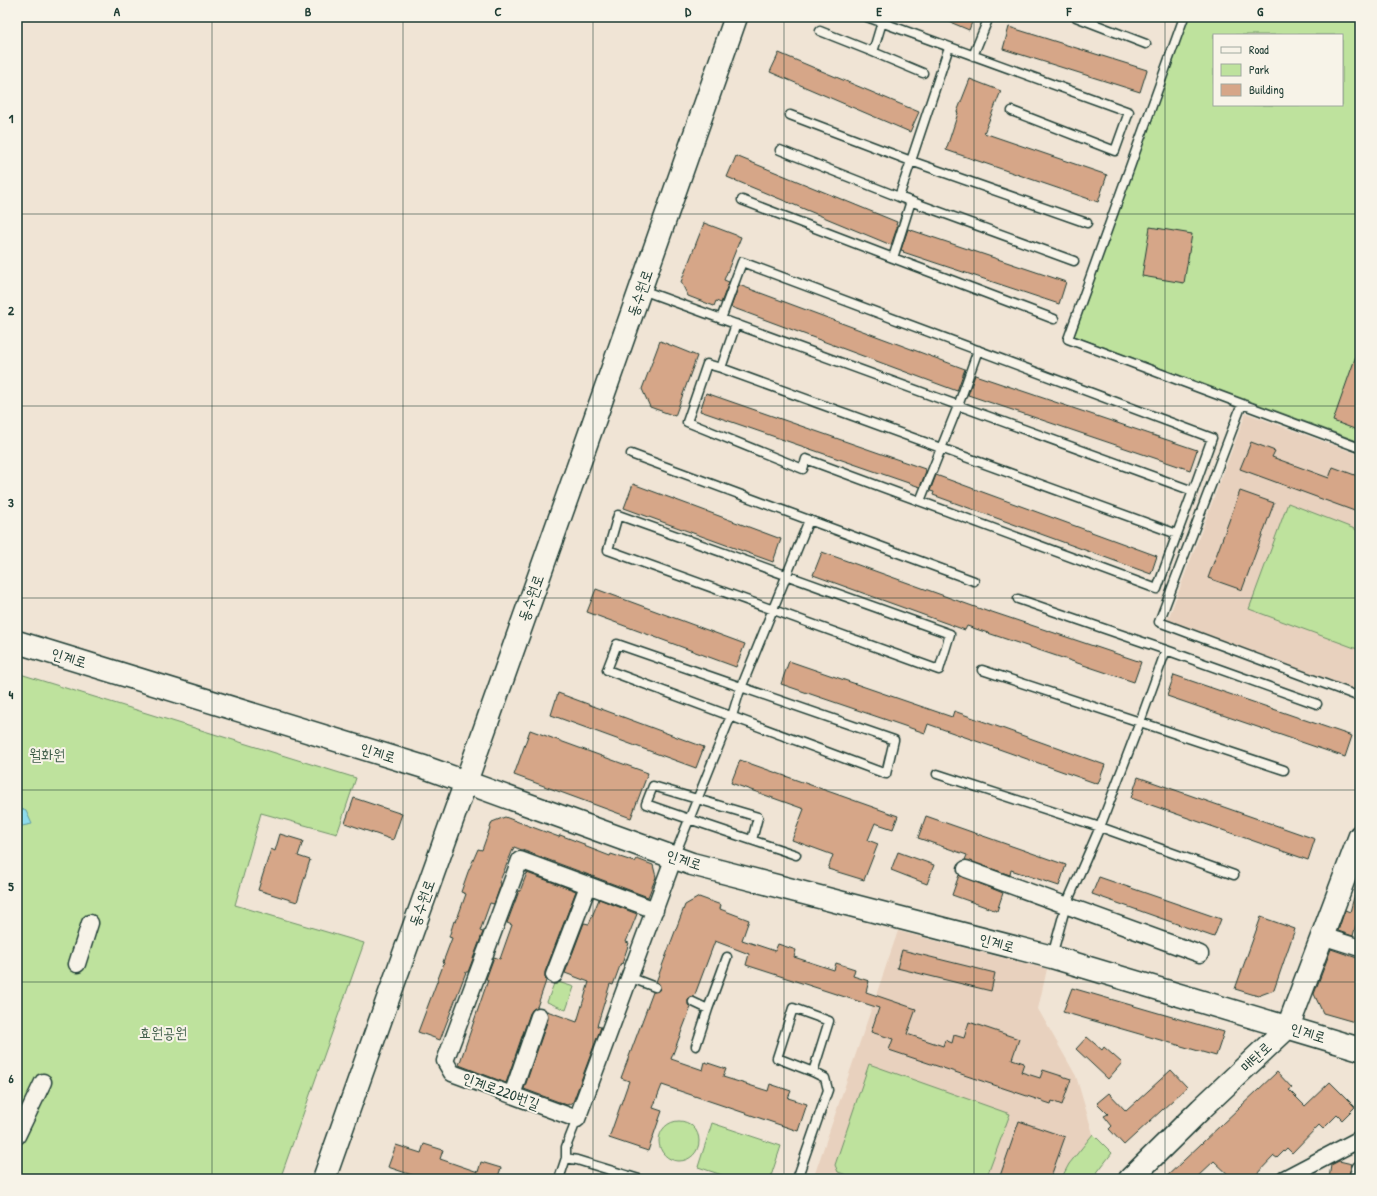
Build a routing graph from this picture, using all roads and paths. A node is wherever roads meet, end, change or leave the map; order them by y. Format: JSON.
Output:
{"nodes":[{"id":1,"x":736,"y":17,"type":"edge"},
{"id":2,"x":867,"y":17,"type":"edge"},
{"id":3,"x":989,"y":17,"type":"edge"},
{"id":4,"x":1076,"y":17,"type":"edge"},
{"id":5,"x":1184,"y":17,"type":"edge"},
{"id":6,"x":882,"y":22,"type":"junction"},
{"id":7,"x":820,"y":31,"type":"dead end"},
{"id":8,"x":1146,"y":44,"type":"dead end"},
{"id":9,"x":949,"y":47,"type":"junction"},
{"id":10,"x":873,"y":52,"type":"junction"},
{"id":11,"x":974,"y":56,"type":"junction"},
{"id":12,"x":922,"y":73,"type":"dead end"},
{"id":13,"x":1012,"y":111,"type":"dead end"},
{"id":14,"x":790,"y":115,"type":"dead end"},
{"id":15,"x":780,"y":150,"type":"dead end"},
{"id":16,"x":911,"y":161,"type":"junction"},
{"id":17,"x":899,"y":197,"type":"junction"},
{"id":18,"x":742,"y":200,"type":"dead end"},
{"id":19,"x":912,"y":201,"type":"junction"},
{"id":20,"x":1087,"y":223,"type":"dead end"},
{"id":21,"x":893,"y":258,"type":"junction"},
{"id":22,"x":1074,"y":261,"type":"dead end"},
{"id":23,"x":641,"y":290,"type":"junction"},
{"id":24,"x":721,"y":319,"type":"junction"},
{"id":25,"x":1054,"y":319,"type":"dead end"},
{"id":26,"x":736,"y":324,"type":"junction"},
{"id":27,"x":978,"y":350,"type":"junction"},
{"id":28,"x":721,"y":368,"type":"junction"},
{"id":29,"x":1242,"y":404,"type":"junction"},
{"id":30,"x":958,"y":406,"type":"junction"},
{"id":31,"x":941,"y":448,"type":"junction"},
{"id":32,"x":1360,"y":448,"type":"edge"},
{"id":33,"x":631,"y":454,"type":"dead end"},
{"id":34,"x":1193,"y":492,"type":"junction"},
{"id":35,"x":920,"y":501,"type":"junction"},
{"id":36,"x":809,"y":520,"type":"junction"},
{"id":37,"x":1177,"y":534,"type":"junction"},
{"id":38,"x":788,"y":576,"type":"junction"},
{"id":39,"x":974,"y":580,"type":"dead end"},
{"id":40,"x":1018,"y":599,"type":"dead end"},
{"id":41,"x":773,"y":610,"type":"junction"},
{"id":42,"x":17,"y":642,"type":"edge"},
{"id":43,"x":1166,"y":650,"type":"junction"},
{"id":44,"x":982,"y":670,"type":"dead end"},
{"id":45,"x":742,"y":688,"type":"junction"},
{"id":46,"x":1360,"y":697,"type":"edge"},
{"id":47,"x":1317,"y":704,"type":"dead end"},
{"id":48,"x":732,"y":716,"type":"junction"},
{"id":49,"x":1140,"y":722,"type":"junction"},
{"id":50,"x":1284,"y":770,"type":"dead end"},
{"id":51,"x":937,"y":774,"type":"dead end"},
{"id":52,"x":466,"y":781,"type":"junction"},
{"id":53,"x":697,"y":800,"type":"junction"},
{"id":54,"x":689,"y":819,"type":"junction"},
{"id":55,"x":1100,"y":827,"type":"junction"},
{"id":56,"x":1360,"y":836,"type":"edge"},
{"id":57,"x":752,"y":840,"type":"junction"},
{"id":58,"x":796,"y":855,"type":"dead end"},
{"id":59,"x":674,"y":858,"type":"junction"},
{"id":60,"x":966,"y":869,"type":"dead end"},
{"id":61,"x":1234,"y":874,"type":"dead end"},
{"id":62,"x":588,"y":886,"type":"junction"},
{"id":63,"x":1066,"y":905,"type":"junction"},
{"id":64,"x":655,"y":910,"type":"junction"},
{"id":65,"x":90,"y":923,"type":"dead end"},
{"id":66,"x":1322,"y":936,"type":"junction"},
{"id":67,"x":1360,"y":948,"type":"edge"},
{"id":68,"x":1200,"y":954,"type":"dead end"},
{"id":69,"x":727,"y":957,"type":"dead end"},
{"id":70,"x":1052,"y":957,"type":"junction"},
{"id":71,"x":77,"y":964,"type":"dead end"},
{"id":72,"x":554,"y":975,"type":"dead end"},
{"id":73,"x":629,"y":977,"type":"junction"},
{"id":74,"x":655,"y":987,"type":"dead end"},
{"id":75,"x":692,"y":1002,"type":"dead end"},
{"id":76,"x":708,"y":1009,"type":"junction"},
{"id":77,"x":539,"y":1016,"type":"dead end"},
{"id":78,"x":1288,"y":1027,"type":"junction"},
{"id":79,"x":696,"y":1046,"type":"dead end"},
{"id":80,"x":1360,"y":1049,"type":"edge"},
{"id":81,"x":813,"y":1072,"type":"junction"},
{"id":82,"x":42,"y":1082,"type":"dead end"},
{"id":83,"x":512,"y":1095,"type":"junction"},
{"id":84,"x":577,"y":1119,"type":"junction"},
{"id":85,"x":17,"y":1136,"type":"edge"},
{"id":86,"x":1360,"y":1139,"type":"edge"},
{"id":87,"x":566,"y":1158,"type":"junction"},
{"id":88,"x":1360,"y":1169,"type":"edge"},
{"id":89,"x":324,"y":1179,"type":"edge"},
{"id":90,"x":559,"y":1179,"type":"edge"},
{"id":91,"x":639,"y":1179,"type":"edge"},
{"id":92,"x":797,"y":1179,"type":"edge"},
{"id":93,"x":1130,"y":1179,"type":"edge"},
{"id":94,"x":1284,"y":1179,"type":"edge"},
{"id":95,"x":1357,"y":1179,"type":"edge"}],
"edges":[{"from":1,"to":23,"type":"street","name":"동수원로"},
{"from":2,"to":6,"type":"lane"},
{"from":3,"to":11,"type":"lane"},
{"from":4,"to":8,"type":"lane"},
{"from":5,"to":29,"type":"lane"},
{"from":6,"to":9,"type":"lane"},
{"from":6,"to":10,"type":"lane"},
{"from":7,"to":10,"type":"lane"},
{"from":9,"to":11,"type":"lane"},
{"from":9,"to":16,"type":"lane"},
{"from":10,"to":12,"type":"lane"},
{"from":11,"to":13,"type":"lane"},
{"from":14,"to":16,"type":"lane"},
{"from":15,"to":17,"type":"lane"},
{"from":16,"to":17,"type":"lane"},
{"from":16,"to":20,"type":"lane"},
{"from":17,"to":19,"type":"lane"},
{"from":18,"to":21,"type":"lane"},
{"from":19,"to":21,"type":"lane"},
{"from":19,"to":22,"type":"lane"},
{"from":21,"to":25,"type":"lane"},
{"from":23,"to":24,"type":"lane"},
{"from":23,"to":52,"type":"street","name":"동수원로"},
{"from":24,"to":26,"type":"lane"},
{"from":24,"to":27,"type":"lane"},
{"from":26,"to":28,"type":"lane"},
{"from":26,"to":30,"type":"lane"},
{"from":27,"to":30,"type":"lane"},
{"from":27,"to":34,"type":"lane"},
{"from":28,"to":31,"type":"lane"},
{"from":28,"to":35,"type":"lane"},
{"from":29,"to":32,"type":"lane"},
{"from":29,"to":46,"type":"lane"},
{"from":30,"to":31,"type":"lane"},
{"from":30,"to":34,"type":"lane"},
{"from":31,"to":35,"type":"lane"},
{"from":31,"to":37,"type":"lane"},
{"from":33,"to":36,"type":"lane"},
{"from":34,"to":37,"type":"lane"},
{"from":35,"to":37,"type":"lane"},
{"from":36,"to":38,"type":"lane"},
{"from":36,"to":39,"type":"lane"},
{"from":38,"to":41,"type":"lane"},
{"from":38,"to":41,"type":"lane"},
{"from":38,"to":41,"type":"lane"},
{"from":40,"to":43,"type":"lane"},
{"from":41,"to":45,"type":"lane"},
{"from":42,"to":52,"type":"street","name":"인계로"},
{"from":43,"to":47,"type":"lane"},
{"from":43,"to":49,"type":"lane"},
{"from":44,"to":49,"type":"lane"},
{"from":45,"to":48,"type":"lane"},
{"from":45,"to":48,"type":"lane"},
{"from":45,"to":48,"type":"lane"},
{"from":48,"to":53,"type":"lane"},
{"from":49,"to":50,"type":"lane"},
{"from":49,"to":55,"type":"lane"},
{"from":51,"to":55,"type":"lane"},
{"from":52,"to":59,"type":"street","name":"인계로"},
{"from":52,"to":89,"type":"street","name":"동수원로"},
{"from":53,"to":54,"type":"lane"},
{"from":53,"to":54,"type":"lane"},
{"from":53,"to":57,"type":"lane"},
{"from":54,"to":57,"type":"lane"},
{"from":54,"to":59,"type":"lane"},
{"from":55,"to":61,"type":"lane"},
{"from":55,"to":63,"type":"lane"},
{"from":56,"to":66,"type":"street","name":"매탄로"},
{"from":57,"to":58,"type":"lane"},
{"from":59,"to":64,"type":"street"},
{"from":59,"to":70,"type":"street","name":"인계로"},
{"from":60,"to":63,"type":"street"},
{"from":62,"to":64,"type":"street","name":"인계로220번길"},
{"from":62,"to":72,"type":"street"},
{"from":62,"to":83,"type":"street","name":"인계로220번길"},
{"from":63,"to":68,"type":"street"},
{"from":63,"to":70,"type":"lane"},
{"from":64,"to":73,"type":"street"},
{"from":65,"to":71,"type":"street"},
{"from":66,"to":67,"type":"street"},
{"from":66,"to":78,"type":"street","name":"매탄로"},
{"from":69,"to":76,"type":"lane"},
{"from":70,"to":78,"type":"street","name":"인계로"},
{"from":73,"to":74,"type":"lane"},
{"from":73,"to":84,"type":"street"},
{"from":75,"to":76,"type":"lane"},
{"from":76,"to":79,"type":"lane"},
{"from":77,"to":83,"type":"street"},
{"from":78,"to":80,"type":"street","name":"인계로"},
{"from":78,"to":93,"type":"street","name":"매탄로"},
{"from":81,"to":81,"type":"lane"},
{"from":81,"to":92,"type":"lane"},
{"from":82,"to":85,"type":"street"},
{"from":83,"to":84,"type":"street","name":"인계로220번길"},
{"from":84,"to":87,"type":"lane"},
{"from":86,"to":94,"type":"street"},
{"from":87,"to":90,"type":"lane"},
{"from":87,"to":91,"type":"lane"},
{"from":88,"to":95,"type":"street"}]}
